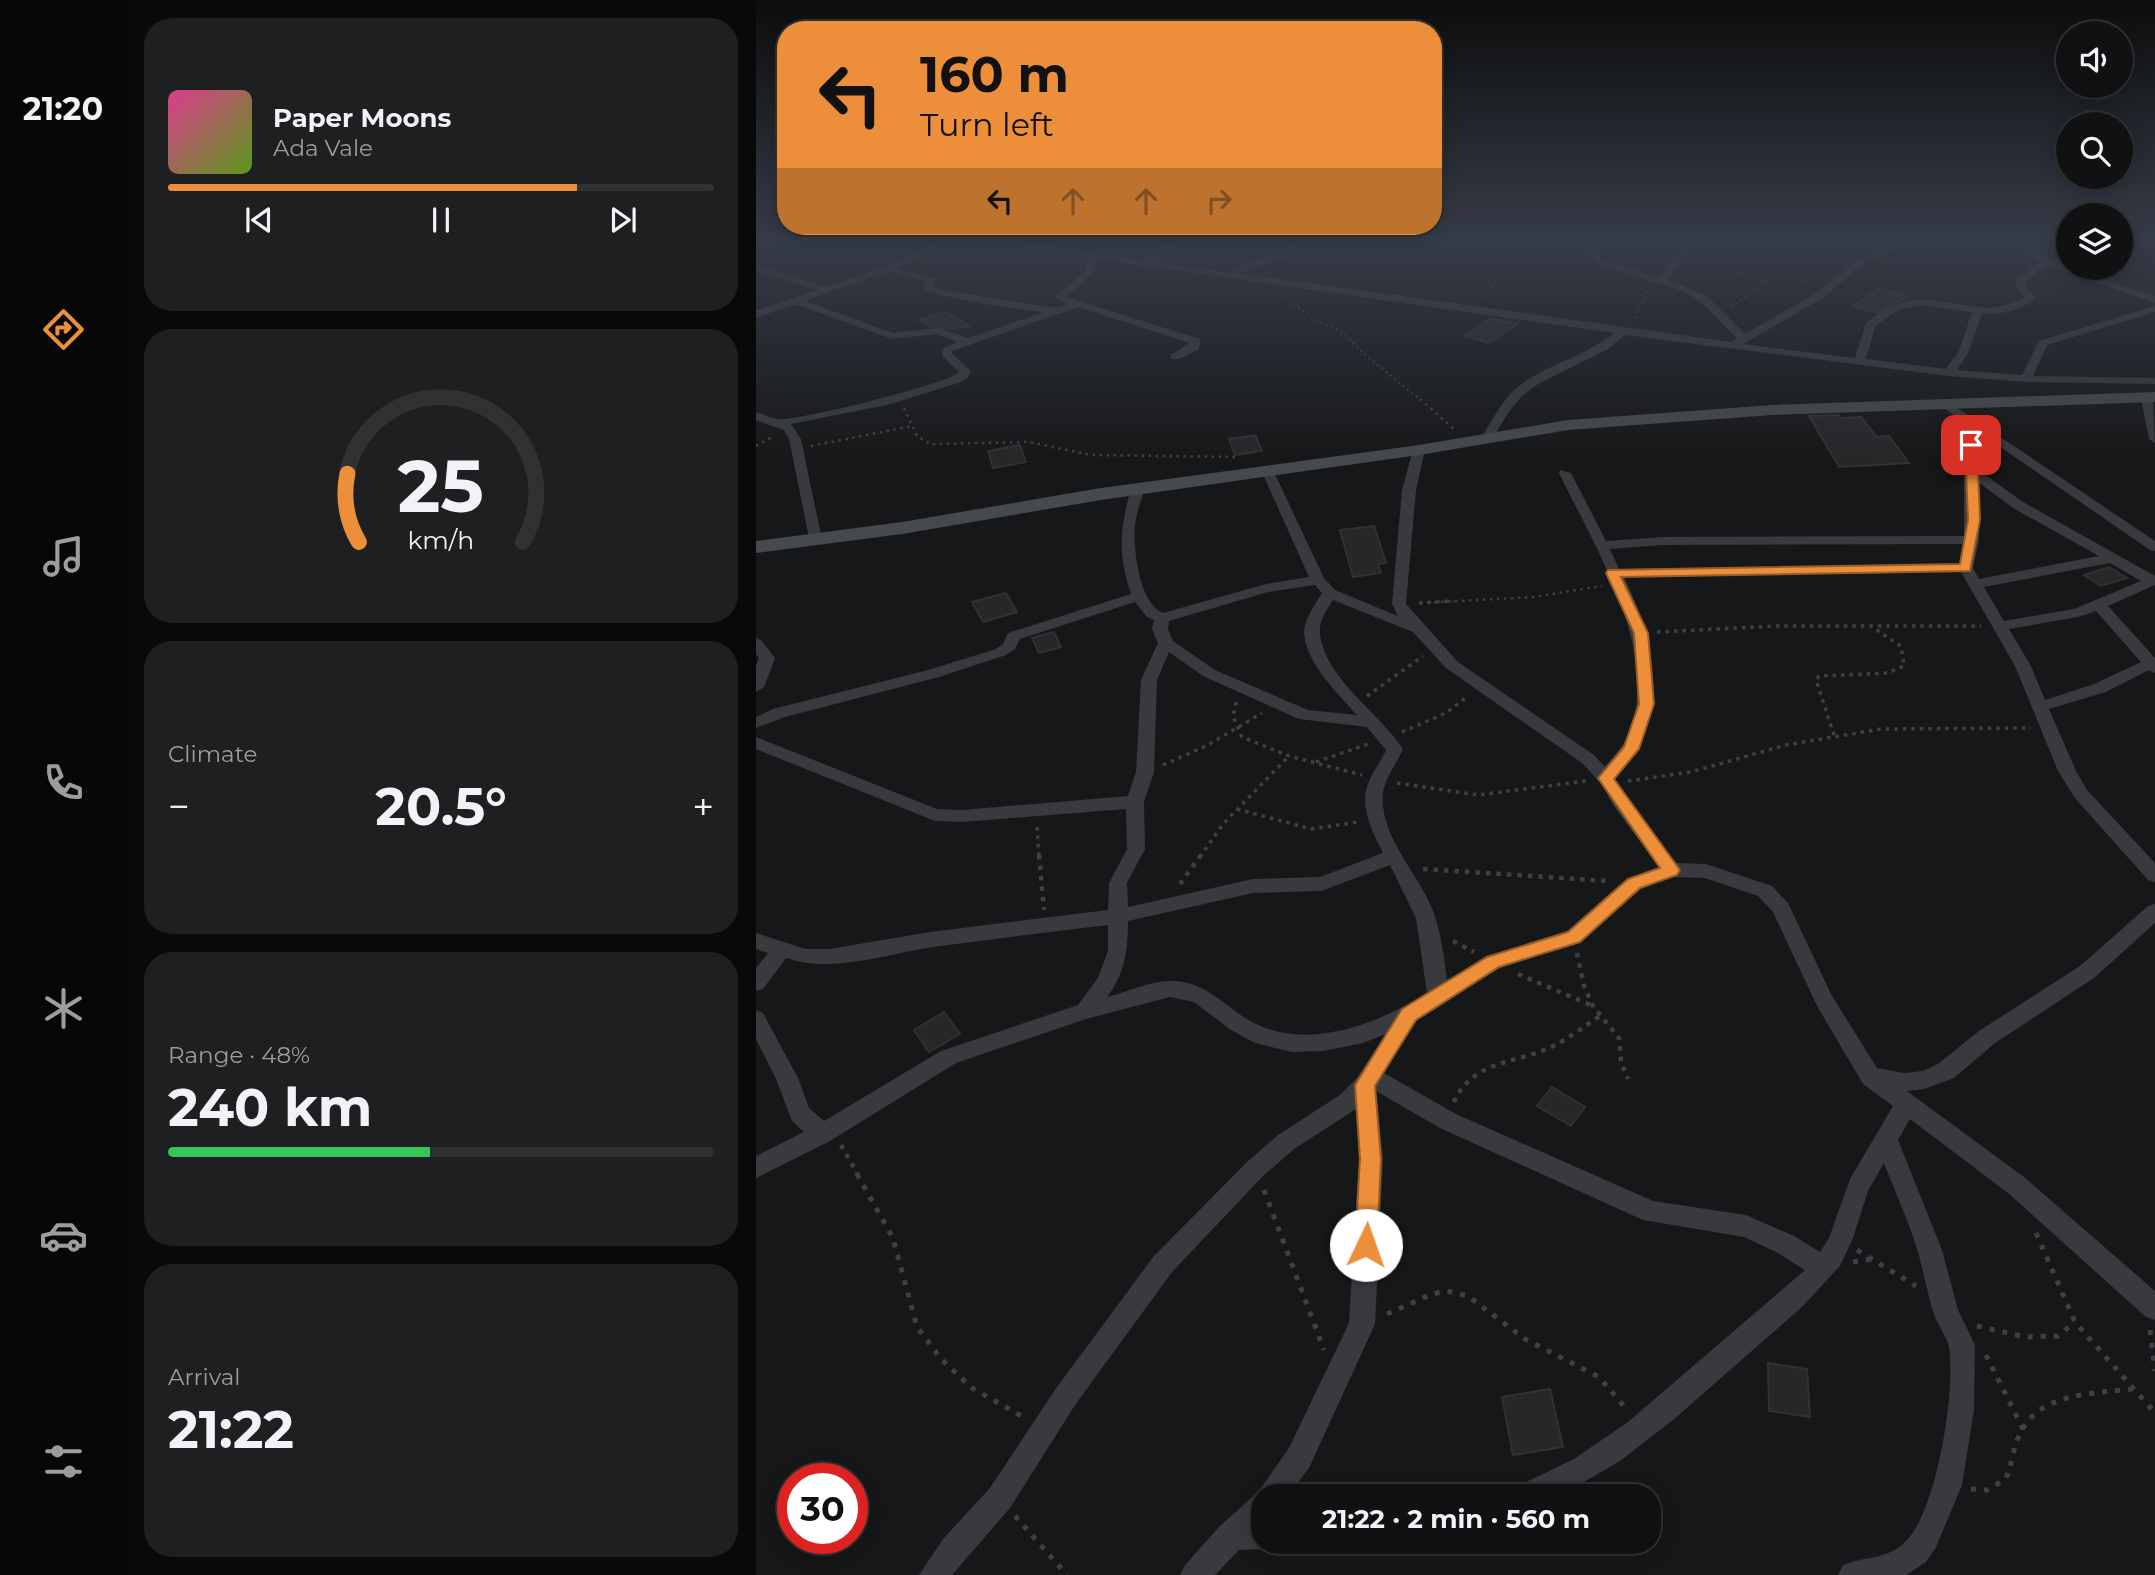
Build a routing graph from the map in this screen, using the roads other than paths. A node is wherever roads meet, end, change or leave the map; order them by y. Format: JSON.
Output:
{"nodes":[{"id":1,"x":827,"y":312,"type":"edge"},
{"id":2,"x":1054,"y":312,"type":"edge"},
{"id":3,"x":1099,"y":312,"type":"edge"},
{"id":4,"x":1488,"y":312,"type":"edge"},
{"id":5,"x":1719,"y":312,"type":"edge"},
{"id":6,"x":1787,"y":312,"type":"edge"},
{"id":7,"x":1887,"y":312,"type":"edge"},
{"id":8,"x":1977,"y":312,"type":"edge"},
{"id":9,"x":2143,"y":312,"type":"edge"},
{"id":10,"x":1625,"y":332,"type":"junction"},
{"id":11,"x":1743,"y":338,"type":"junction"},
{"id":12,"x":968,"y":342,"type":"junction"},
{"id":13,"x":1733,"y":345,"type":"junction"},
{"id":14,"x":1175,"y":357,"type":"dead end"},
{"id":15,"x":1860,"y":361,"type":"junction"},
{"id":16,"x":1949,"y":373,"type":"junction"},
{"id":17,"x":2026,"y":379,"type":"junction"},
{"id":18,"x":2155,"y":381,"type":"edge"},
{"id":19,"x":2151,"y":398,"type":"edge"},
{"id":20,"x":1944,"y":403,"type":"junction"},
{"id":21,"x":756,"y":416,"type":"edge"},
{"id":22,"x":779,"y":423,"type":"junction"},
{"id":23,"x":1975,"y":426,"type":"junction"},
{"id":24,"x":1489,"y":437,"type":"junction"},
{"id":25,"x":2155,"y":439,"type":"edge"},
{"id":26,"x":1419,"y":450,"type":"junction"},
{"id":27,"x":1267,"y":470,"type":"junction"},
{"id":28,"x":1970,"y":470,"type":"junction"},
{"id":29,"x":1565,"y":473,"type":"dead end"},
{"id":30,"x":1138,"y":488,"type":"junction"},
{"id":31,"x":814,"y":540,"type":"junction"},
{"id":32,"x":1972,"y":540,"type":"junction"},
{"id":33,"x":765,"y":545,"type":"edge"},
{"id":34,"x":1599,"y":546,"type":"junction"},
{"id":35,"x":2155,"y":547,"type":"edge"},
{"id":36,"x":756,"y":555,"type":"edge"},
{"id":37,"x":2113,"y":558,"type":"junction"},
{"id":38,"x":1966,"y":568,"type":"junction"},
{"id":39,"x":1616,"y":578,"type":"junction"},
{"id":40,"x":2153,"y":581,"type":"edge"},
{"id":41,"x":1975,"y":584,"type":"junction"},
{"id":42,"x":1324,"y":587,"type":"junction"},
{"id":43,"x":1139,"y":596,"type":"junction"},
{"id":44,"x":2099,"y":605,"type":"junction"},
{"id":45,"x":1162,"y":618,"type":"junction"},
{"id":46,"x":2001,"y":626,"type":"junction"},
{"id":47,"x":1415,"y":628,"type":"junction"},
{"id":48,"x":756,"y":643,"type":"edge"},
{"id":49,"x":1166,"y":643,"type":"junction"},
{"id":50,"x":2152,"y":666,"type":"edge"},
{"id":51,"x":756,"y":687,"type":"edge"},
{"id":52,"x":2042,"y":706,"type":"junction"},
{"id":53,"x":1372,"y":722,"type":"junction"},
{"id":54,"x":756,"y":723,"type":"edge"},
{"id":55,"x":756,"y":743,"type":"edge"},
{"id":56,"x":1608,"y":781,"type":"junction"},
{"id":57,"x":1135,"y":802,"type":"junction"},
{"id":58,"x":1397,"y":861,"type":"junction"},
{"id":59,"x":1671,"y":870,"type":"junction"},
{"id":60,"x":2155,"y":876,"type":"edge"},
{"id":61,"x":2155,"y":911,"type":"edge"},
{"id":62,"x":1118,"y":916,"type":"junction"},
{"id":63,"x":756,"y":941,"type":"edge"},
{"id":64,"x":780,"y":951,"type":"junction"},
{"id":65,"x":756,"y":984,"type":"edge"},
{"id":66,"x":1438,"y":998,"type":"junction"},
{"id":67,"x":1085,"y":1011,"type":"junction"},
{"id":68,"x":1409,"y":1015,"type":"junction"},
{"id":69,"x":756,"y":1019,"type":"edge"},
{"id":70,"x":1871,"y":1077,"type":"junction"},
{"id":71,"x":1368,"y":1080,"type":"junction"},
{"id":72,"x":1906,"y":1104,"type":"junction"},
{"id":73,"x":828,"y":1130,"type":"junction"},
{"id":74,"x":1887,"y":1141,"type":"junction"},
{"id":75,"x":756,"y":1168,"type":"edge"},
{"id":76,"x":1823,"y":1268,"type":"junction"},
{"id":77,"x":2151,"y":1304,"type":"edge"},
{"id":78,"x":1280,"y":1484,"type":"edge"},
{"id":79,"x":1554,"y":1484,"type":"edge"},
{"id":80,"x":1251,"y":1516,"type":"edge"},
{"id":81,"x":1251,"y":1535,"type":"edge"},
{"id":82,"x":1230,"y":1536,"type":"junction"},
{"id":83,"x":1886,"y":1573,"type":"edge"},
{"id":84,"x":933,"y":1575,"type":"edge"},
{"id":85,"x":1195,"y":1575,"type":"edge"},
{"id":86,"x":1853,"y":1575,"type":"edge"}],
"edges":[{"from":1,"to":12,"type":"street"},
{"from":2,"to":12,"type":"street"},
{"from":3,"to":14,"type":"street"},
{"from":4,"to":10,"type":"street"},
{"from":5,"to":11,"type":"street"},
{"from":6,"to":11,"type":"street"},
{"from":7,"to":15,"type":"street"},
{"from":8,"to":16,"type":"street"},
{"from":9,"to":17,"type":"street"},
{"from":10,"to":13,"type":"street"},
{"from":10,"to":24,"type":"street"},
{"from":11,"to":13,"type":"street"},
{"from":12,"to":22,"type":"street"},
{"from":13,"to":15,"type":"street"},
{"from":15,"to":16,"type":"street"},
{"from":16,"to":17,"type":"street"},
{"from":17,"to":18,"type":"street"},
{"from":19,"to":20,"type":"street"},
{"from":19,"to":25,"type":"street"},
{"from":20,"to":23,"type":"street"},
{"from":20,"to":24,"type":"street"},
{"from":21,"to":22,"type":"street"},
{"from":22,"to":31,"type":"street"},
{"from":23,"to":28,"type":"street"},
{"from":23,"to":35,"type":"street"},
{"from":24,"to":26,"type":"street"},
{"from":26,"to":27,"type":"street"},
{"from":26,"to":47,"type":"street"},
{"from":27,"to":30,"type":"street"},
{"from":27,"to":42,"type":"street"},
{"from":28,"to":32,"type":"street"},
{"from":28,"to":37,"type":"street"},
{"from":29,"to":34,"type":"street"},
{"from":30,"to":31,"type":"street"},
{"from":30,"to":43,"type":"street"},
{"from":31,"to":33,"type":"street"},
{"from":32,"to":34,"type":"street"},
{"from":32,"to":38,"type":"street"},
{"from":33,"to":36,"type":"street"},
{"from":34,"to":39,"type":"street"},
{"from":37,"to":40,"type":"street"},
{"from":37,"to":41,"type":"street"},
{"from":38,"to":39,"type":"street"},
{"from":38,"to":41,"type":"street"},
{"from":39,"to":56,"type":"street"},
{"from":40,"to":44,"type":"street"},
{"from":41,"to":46,"type":"street"},
{"from":42,"to":45,"type":"street"},
{"from":42,"to":47,"type":"street"},
{"from":42,"to":53,"type":"street"},
{"from":43,"to":45,"type":"street"},
{"from":43,"to":54,"type":"street"},
{"from":44,"to":46,"type":"street"},
{"from":44,"to":50,"type":"street"},
{"from":45,"to":49,"type":"street"},
{"from":46,"to":52,"type":"street"},
{"from":47,"to":56,"type":"street"},
{"from":48,"to":51,"type":"street"},
{"from":49,"to":53,"type":"street"},
{"from":49,"to":57,"type":"street"},
{"from":50,"to":52,"type":"street"},
{"from":52,"to":60,"type":"street"},
{"from":53,"to":58,"type":"street"},
{"from":55,"to":57,"type":"street"},
{"from":56,"to":59,"type":"street"},
{"from":57,"to":62,"type":"street"},
{"from":58,"to":62,"type":"street"},
{"from":58,"to":66,"type":"street"},
{"from":59,"to":66,"type":"street"},
{"from":59,"to":70,"type":"street"},
{"from":61,"to":70,"type":"street"},
{"from":62,"to":64,"type":"street"},
{"from":62,"to":67,"type":"street"},
{"from":63,"to":64,"type":"street"},
{"from":64,"to":65,"type":"street"},
{"from":66,"to":68,"type":"street"},
{"from":67,"to":68,"type":"street"},
{"from":67,"to":73,"type":"street"},
{"from":68,"to":71,"type":"street"},
{"from":69,"to":73,"type":"street"},
{"from":70,"to":72,"type":"street"},
{"from":71,"to":76,"type":"street"},
{"from":71,"to":78,"type":"street"},
{"from":71,"to":84,"type":"street"},
{"from":72,"to":74,"type":"street"},
{"from":72,"to":77,"type":"street"},
{"from":73,"to":75,"type":"street"},
{"from":74,"to":76,"type":"street"},
{"from":74,"to":83,"type":"street"},
{"from":76,"to":79,"type":"street"},
{"from":80,"to":82,"type":"street"},
{"from":81,"to":82,"type":"street"},
{"from":82,"to":85,"type":"street"},
{"from":83,"to":86,"type":"street"}]}
